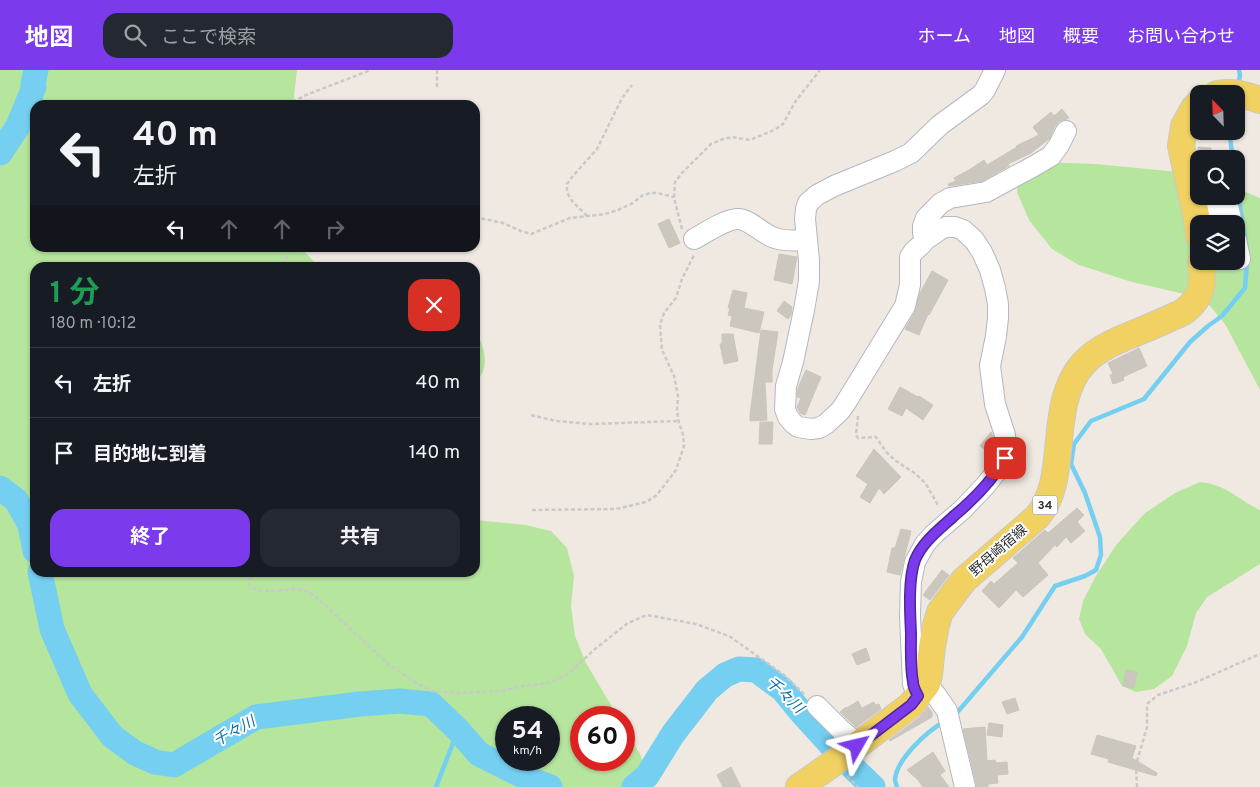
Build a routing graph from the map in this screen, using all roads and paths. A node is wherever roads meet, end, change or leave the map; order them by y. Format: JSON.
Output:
{"nodes":[{"id":1,"x":371,"y":70,"type":"edge"},
{"id":2,"x":436,"y":70,"type":"edge"},
{"id":3,"x":820,"y":70,"type":"edge"},
{"id":4,"x":995,"y":70,"type":"edge"},
{"id":5,"x":632,"y":85,"type":"dead end"},
{"id":6,"x":437,"y":88,"type":"dead end"},
{"id":7,"x":298,"y":100,"type":"edge"},
{"id":8,"x":1190,"y":115,"type":"edge"},
{"id":9,"x":1066,"y":131,"type":"dead end"},
{"id":10,"x":674,"y":197,"type":"junction"},
{"id":11,"x":1196,"y":215,"type":"edge"},
{"id":12,"x":1214,"y":215,"type":"edge"},
{"id":13,"x":1230,"y":215,"type":"edge"},
{"id":14,"x":587,"y":216,"type":"junction"},
{"id":15,"x":480,"y":218,"type":"edge"},
{"id":16,"x":694,"y":239,"type":"junction"},
{"id":17,"x":807,"y":240,"type":"junction"},
{"id":18,"x":925,"y":240,"type":"junction"},
{"id":19,"x":1201,"y":270,"type":"edge"},
{"id":20,"x":798,"y":338,"type":"junction"},
{"id":21,"x":856,"y":384,"type":"junction"},
{"id":22,"x":774,"y":394,"type":"dead end"},
{"id":23,"x":531,"y":415,"type":"dead end"},
{"id":24,"x":678,"y":421,"type":"junction"},
{"id":25,"x":532,"y":510,"type":"dead end"},
{"id":26,"x":956,"y":515,"type":"junction"},
{"id":27,"x":252,"y":577,"type":"edge"},
{"id":28,"x":1260,"y":654,"type":"edge"},
{"id":29,"x":922,"y":690,"type":"junction"},
{"id":30,"x":817,"y":706,"type":"joint"},
{"id":31,"x":858,"y":745,"type":"junction"},
{"id":32,"x":799,"y":787,"type":"edge"},
{"id":33,"x":965,"y":787,"type":"edge"},
{"id":34,"x":1138,"y":787,"type":"edge"}],
"edges":[{"from":1,"to":7,"type":"path"},
{"from":2,"to":6,"type":"path"},
{"from":3,"to":10,"type":"path"},
{"from":4,"to":17,"type":"street"},
{"from":5,"to":14,"type":"path"},
{"from":8,"to":11,"type":"main road"},
{"from":9,"to":18,"type":"street"},
{"from":10,"to":14,"type":"path"},
{"from":10,"to":16,"type":"path"},
{"from":12,"to":13,"type":"street"},
{"from":14,"to":15,"type":"path"},
{"from":16,"to":17,"type":"street"},
{"from":16,"to":24,"type":"path"},
{"from":17,"to":20,"type":"street"},
{"from":18,"to":21,"type":"street"},
{"from":18,"to":26,"type":"street"},
{"from":19,"to":29,"type":"main road","name":"野母崎宿線","number":"34"},
{"from":20,"to":21,"type":"street"},
{"from":20,"to":22,"type":"street"},
{"from":21,"to":26,"type":"path"},
{"from":23,"to":24,"type":"path"},
{"from":24,"to":25,"type":"path"},
{"from":26,"to":29,"type":"street"},
{"from":27,"to":30,"type":"path"},
{"from":28,"to":34,"type":"path"},
{"from":29,"to":31,"type":"main road"},
{"from":29,"to":33,"type":"street"},
{"from":30,"to":31,"type":"street"},
{"from":31,"to":32,"type":"main road"}]}
